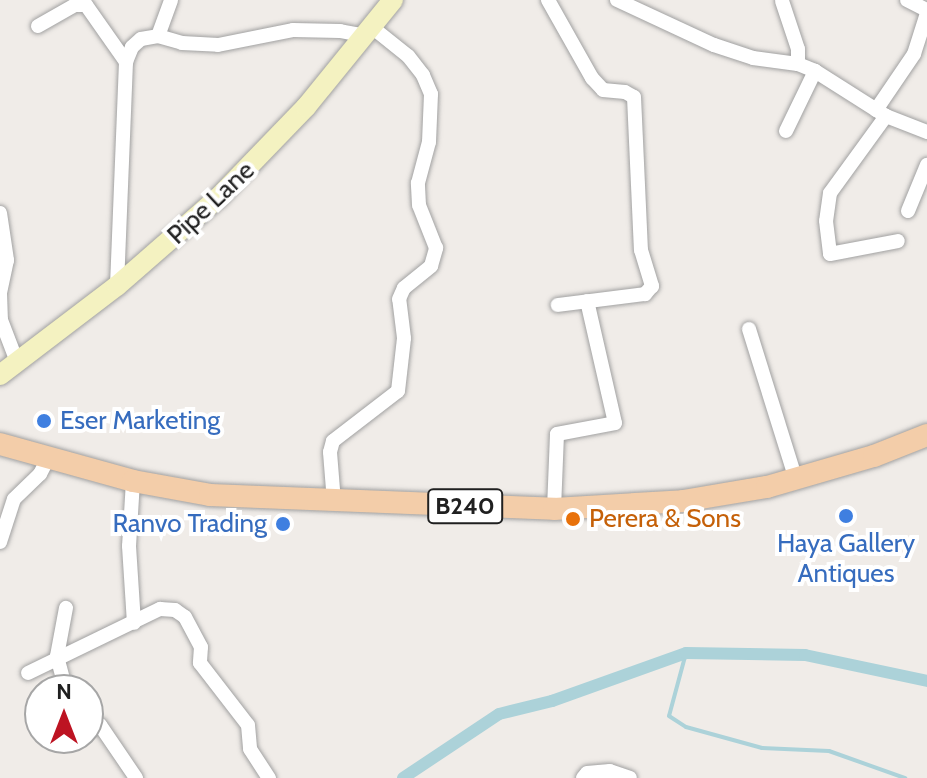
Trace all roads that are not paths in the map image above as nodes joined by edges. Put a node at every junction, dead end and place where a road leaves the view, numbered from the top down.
1 (171, 0) edge
2 (393, 0) edge
3 (548, 0) edge
4 (617, 0) edge
5 (907, 0) edge
6 (782, 1) edge
7 (927, 11) edge
8 (38, 26) dead end
9 (369, 32) junction
10 (158, 36) junction
11 (126, 62) junction
12 (798, 64) junction
13 (815, 71) junction
14 (881, 113) junction
15 (786, 131) dead end
16 (927, 132) edge
17 (927, 165) edge
18 (908, 211) dead end
19 (0, 213) edge
20 (898, 241) dead end
21 (117, 286) junction
22 (587, 301) junction
23 (558, 305) dead end
24 (749, 329) dead end
25 (17, 362) junction
26 (0, 375) edge
27 (927, 435) edge
28 (0, 444) edge
29 (48, 458) junction
30 (796, 480) junction
31 (133, 481) junction
32 (334, 502) junction
33 (554, 509) junction
34 (0, 542) edge
35 (66, 608) dead end
36 (134, 623) junction
37 (57, 656) junction
38 (28, 673) dead end
39 (62, 674) edge
40 (104, 731) edge
41 (136, 778) edge
42 (269, 778) edge
43 (583, 778) edge
44 (630, 778) edge

1 - 10 street
2 - 9 street, Pipe Lane
3 - 22 street
4 - 12 street
5 - 7 street
6 - 12 street
7 - 14 street
8 - 11 street
9 - 10 street
9 - 21 street, Pipe Lane
9 - 32 street
10 - 11 street
11 - 21 street
12 - 13 street
13 - 14 street
13 - 15 street
14 - 16 street
14 - 20 street
17 - 18 street
19 - 25 street
21 - 25 street, Pipe Lane
22 - 23 street
22 - 33 street
24 - 30 street
25 - 26 street, Pipe Lane
27 - 30 main road, B240
28 - 29 main road, B240
29 - 31 main road, B240
29 - 34 street
30 - 33 main road, B240
31 - 32 main road, B240
31 - 36 street
32 - 33 main road, B240
35 - 37 street
36 - 37 street
36 - 42 street
37 - 38 street
37 - 39 street
40 - 41 street
43 - 44 street

